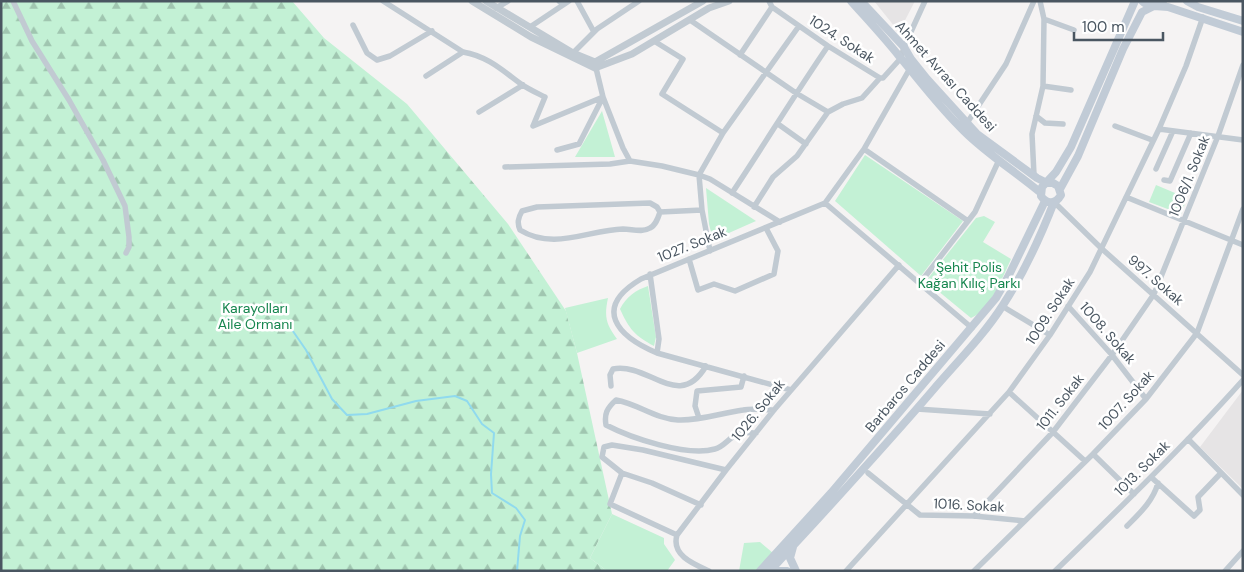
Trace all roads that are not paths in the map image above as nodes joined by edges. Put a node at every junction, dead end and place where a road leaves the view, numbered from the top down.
1 (13, 1) edge
2 (383, 1) edge
3 (472, 1) edge
4 (486, 1) edge
5 (508, 1) edge
6 (576, 1) edge
7 (639, 1) edge
8 (703, 1) edge
9 (728, 1) edge
10 (851, 1) edge
11 (861, 1) edge
12 (925, 1) edge
13 (1034, 1) edge
14 (1040, 1) edge
15 (1135, 1) edge
16 (1142, 1) edge
17 (1187, 1) edge
18 (564, 2) edge
19 (770, 4) edge
20 (1165, 4) edge
21 (1154, 6) junction
22 (496, 8) junction
23 (709, 8) junction
24 (1203, 17) junction
25 (1044, 19) junction
26 (690, 20) junction
27 (1243, 21) edge
28 (353, 25) dead end
29 (799, 26) junction
30 (530, 28) junction
31 (1074, 30) dead end
32 (432, 31) junction
33 (594, 32) junction
34 (1243, 32) edge
35 (654, 41) junction
36 (828, 46) junction
37 (904, 47) junction
38 (463, 52) junction
39 (573, 53) junction
40 (740, 55) junction
41 (901, 58) junction
42 (910, 59) junction
43 (595, 65) junction
44 (1243, 65) edge
45 (909, 70) junction
46 (766, 71) junction
47 (426, 76) dead end
48 (880, 78) junction
49 (523, 85) junction
50 (1043, 86) junction
51 (1071, 90) dead end
52 (796, 93) junction
53 (603, 97) junction
54 (478, 112) dead end
55 (828, 112) junction
56 (1036, 116) junction
57 (968, 123) junction
58 (778, 124) junction
59 (1063, 124) dead end
60 (1115, 126) dead end
61 (1159, 128) junction
62 (962, 129) junction
63 (1173, 131) junction
64 (723, 133) junction
65 (1191, 133) junction
66 (1218, 136) junction
67 (1152, 140) junction
68 (1243, 140) edge
69 (806, 144) junction
70 (864, 149) junction
71 (557, 150) dead end
72 (999, 160) junction
73 (630, 161) junction
74 (505, 167) dead end
75 (1156, 169) dead end
76 (699, 175) junction
77 (1034, 175) junction
78 (1164, 180) dead end
79 (1047, 183) junction
80 (1060, 188) junction
81 (732, 193) junction
82 (1041, 193) junction
83 (1126, 197) junction
84 (1049, 202) junction
85 (825, 203) junction
86 (754, 208) junction
87 (1243, 209) edge
88 (702, 210) junction
89 (660, 212) junction
90 (968, 221) junction
91 (1184, 221) junction
92 (780, 222) junction
93 (766, 228) junction
94 (1232, 240) junction
95 (1243, 245) edge
96 (1101, 248) junction
97 (710, 251) junction
98 (126, 253) dead end
99 (689, 259) junction
100 (899, 265) junction
101 (650, 274) junction
102 (920, 283) junction
103 (1154, 294) junction
104 (1002, 306) junction
105 (1068, 306) junction
106 (972, 328) junction
107 (1197, 333) junction
108 (1050, 336) junction
109 (657, 353) junction
110 (1112, 355) junction
111 (706, 366) junction
112 (1243, 375) edge
113 (744, 376) junction
114 (1243, 380) edge
115 (612, 386) dead end
116 (791, 390) junction
117 (1009, 392) junction
118 (1146, 399) junction
119 (917, 409) junction
120 (774, 410) junction
121 (990, 414) junction
122 (699, 418) junction
123 (1054, 432) junction
124 (756, 433) junction
125 (1188, 439) junction
126 (1093, 454) junction
127 (1085, 462) junction
128 (726, 470) junction
129 (622, 473) junction
130 (868, 473) dead end
131 (1221, 473) junction
132 (1151, 477) junction
133 (1158, 483) junction
134 (1134, 494) junction
135 (1243, 495) edge
136 (700, 505) junction
137 (906, 505) junction
138 (974, 516) junction
139 (1025, 521) junction
140 (1127, 526) dead end
141 (677, 535) junction
142 (794, 544) junction
143 (1243, 551) edge
144 (771, 570) edge
145 (709, 571) edge
146 (760, 571) edge
147 (787, 571) edge
148 (796, 571) edge
149 (846, 571) edge
150 (974, 571) edge
151 (1055, 571) edge
152 (1225, 571) edge

1 - 98 street
2 - 32 street
3 - 43 street
4 - 22 street
5 - 22 street
6 - 33 street
7 - 33 street
8 - 23 street
8 - 43 street
9 - 23 street
10 - 41 main road, Ahmet Avrası Caddesi
11 - 37 main road, Ahmet Avrası Caddesi
12 - 37 street
13 - 57 street
14 - 25 street
15 - 79 main road
16 - 21 main road
17 - 27 main road
18 - 30 street
19 - 29 street, 1024. Sokak
19 - 40 street
20 - 21 main road
20 - 24 main road
21 - 80 main road
22 - 30 street
23 - 26 street
24 - 34 main road
24 - 61 street, 1009. Sokak
25 - 31 street
25 - 50 street
26 - 35 street
26 - 40 street
28 - 32 street
29 - 36 street, 1024. Sokak
29 - 46 street
30 - 39 street
32 - 38 street
33 - 39 street
35 - 43 street
35 - 64 street
36 - 48 street, 1024. Sokak
36 - 52 street
37 - 41 street
37 - 42 main road, Ahmet Avrası Caddesi
38 - 47 street
38 - 49 street
39 - 43 street
40 - 46 street
41 - 45 main road, Ahmet Avrası Caddesi
41 - 48 street, 1024. Sokak
42 - 45 street
42 - 57 main road, Ahmet Avrası Caddesi
43 - 53 street
44 - 66 street, 1006/1. Sokak
45 - 62 main road, Ahmet Avrası Caddesi
45 - 70 street
46 - 52 street
46 - 64 street
48 - 55 street
49 - 53 street
49 - 54 street
50 - 51 street
50 - 56 street
52 - 55 street
52 - 58 street
53 - 71 street
53 - 73 street
55 - 69 street
56 - 59 street
56 - 77 street
57 - 62 street
57 - 77 main road, Ahmet Avrası Caddesi
58 - 69 street
58 - 81 street
60 - 67 street
61 - 63 street
61 - 67 street, 1009. Sokak
62 - 72 main road, Ahmet Avrası Caddesi
63 - 65 street
63 - 75 street
64 - 76 street
65 - 66 street
65 - 78 street
66 - 68 street
66 - 91 street, 1006/1. Sokak
67 - 83 street, 1009. Sokak
69 - 86 street
70 - 85 street
70 - 90 street
72 - 82 main road, Ahmet Avrası Caddesi
72 - 90 street
73 - 74 street
73 - 76 street
76 - 81 street
76 - 88 street
77 - 79 main road, Ahmet Avrası Caddesi
79 - 80 main road
79 - 82 main road
80 - 84 main road
81 - 86 street
82 - 84 main road
83 - 91 street
83 - 96 street, 1009. Sokak
84 - 96 street, 997. Sokak
84 - 104 main road, Barbaros Caddesi
84 - 106 main road, Barbaros Caddesi
85 - 92 street, 1027. Sokak
85 - 100 street
86 - 92 street
87 - 94 street, 1007. Sokak
88 - 89 street
88 - 97 street
89 - 89 street
90 - 102 street
91 - 94 street
91 - 103 street, 1006/1. Sokak
92 - 93 street, 1027. Sokak
93 - 97 street, 1027. Sokak
93 - 99 street
94 - 95 street
94 - 107 street, 1007. Sokak
96 - 103 street, 997. Sokak
96 - 105 street, 1009. Sokak
97 - 99 street, 1027. Sokak
99 - 101 street, 1027. Sokak
100 - 102 street
100 - 116 street, 1026. Sokak
101 - 109 street
101 - 109 street, 1027. Sokak
102 - 106 street
103 - 107 street, 997. Sokak
103 - 110 street, 1011. Sokak
104 - 108 street
104 - 119 main road, Barbaros Caddesi
105 - 108 street, 1009. Sokak
105 - 110 street, 1008. Sokak
106 - 146 main road, Barbaros Caddesi
107 - 112 street, 997. Sokak
107 - 118 street, 1007. Sokak
108 - 117 street, 1009. Sokak
109 - 111 street, 1027. Sokak
110 - 118 street, 1008. Sokak
110 - 123 street, 1011. Sokak
111 - 113 street, 1027. Sokak
111 - 115 street
113 - 116 street, 1027. Sokak
113 - 122 street
114 - 125 street, 1013. Sokak
116 - 120 street, 1026. Sokak
117 - 121 street, 1009. Sokak
117 - 123 street
118 - 126 street, 1007. Sokak
119 - 121 street
119 - 142 main road, Barbaros Caddesi
120 - 122 street
120 - 124 street, 1026. Sokak
121 - 137 street, 1009. Sokak
122 - 124 street
123 - 127 street
123 - 138 street, 1011. Sokak
124 - 128 street, 1026. Sokak
125 - 131 street
125 - 132 street, 1013. Sokak
126 - 127 street, 1007. Sokak
126 - 134 street
127 - 139 street, 1007. Sokak
128 - 129 street
128 - 136 street, 1026. Sokak
129 - 136 street
129 - 141 street
130 - 137 street, 1016. Sokak
131 - 133 street
131 - 135 street
132 - 133 street
132 - 134 street, 1013. Sokak
133 - 140 street
134 - 151 street, 1013. Sokak
136 - 141 street, 1026. Sokak
137 - 138 street, 1016. Sokak
137 - 149 street, 1009. Sokak
138 - 139 street, 1016. Sokak
139 - 150 street, 1007. Sokak
141 - 145 street
142 - 144 main road, Barbaros Caddesi
142 - 148 main road
143 - 152 street
144 - 146 main road
144 - 147 main road

